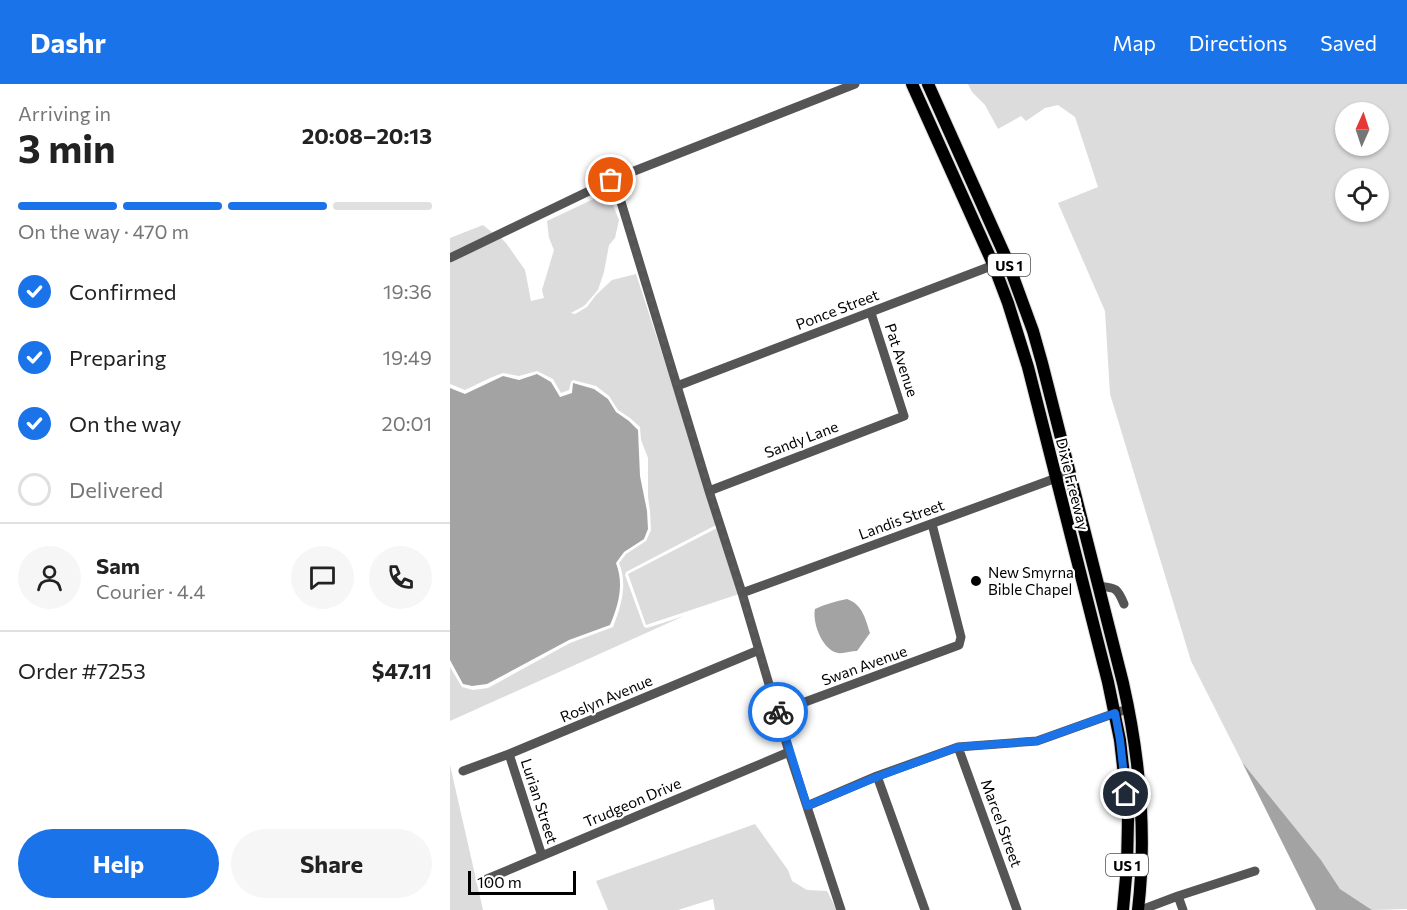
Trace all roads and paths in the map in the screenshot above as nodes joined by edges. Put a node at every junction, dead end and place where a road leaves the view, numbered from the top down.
1 (855, 84) edge
2 (912, 84) edge
3 (928, 84) edge
4 (614, 179) junction
5 (450, 258) edge
6 (1007, 260) junction
7 (994, 266) junction
8 (871, 313) junction
9 (677, 386) junction
10 (904, 416) joint
11 (1070, 473) junction
12 (1056, 478) junction
13 (709, 491) junction
14 (933, 524) junction
15 (1098, 586) junction
16 (742, 592) junction
17 (1124, 604) dead end
18 (759, 650) junction
19 (1128, 708) junction
20 (778, 712) junction
21 (1115, 713) junction
22 (958, 747) junction
23 (789, 752) junction
24 (509, 754) junction
25 (464, 771) dead end
26 (877, 777) junction
27 (807, 806) junction
28 (542, 856) junction
29 (1255, 871) dead end
30 (487, 879) dead end
31 (1178, 896) junction
32 (841, 910) edge
33 (925, 910) edge
34 (1017, 910) edge
35 (1123, 910) edge
36 (1139, 910) edge
37 (1183, 910) edge

1 - 4 street
2 - 7 main road, Dixie Freeway / US 1
3 - 6 main road, Dixie Freeway / US 1
4 - 5 street
4 - 9 street
6 - 7 street, Ponce Street
6 - 11 main road, Dixie Freeway / US 1
7 - 8 street, Ponce Street
7 - 12 main road, Dixie Freeway / US 1
8 - 9 street, Ponce Street
8 - 10 street, Pat Avenue
9 - 13 street
10 - 13 street, Sandy Lane
11 - 12 street, Landis Street
11 - 15 main road, Dixie Freeway / US 1
12 - 14 street, Landis Street
12 - 21 main road, Dixie Freeway / US 1
13 - 16 street
14 - 16 street, Landis Street
14 - 20 street, Swan Avenue
15 - 17 street
15 - 19 main road, Dixie Freeway / US 1
16 - 18 street
18 - 20 street
18 - 24 street, Roslyn Avenue
19 - 21 street
19 - 36 main road, Dixie Freeway / US 1
20 - 23 street
21 - 22 street
21 - 35 main road, Dixie Freeway / US 1
22 - 26 street
22 - 34 street, Marcel Street
23 - 27 street
23 - 28 street, Trudgeon Drive
24 - 25 street, Roslyn Avenue
24 - 28 street, Lurian Street
26 - 27 street
26 - 33 street
27 - 32 street
28 - 30 street, Trudgeon Drive
29 - 31 street
31 - 36 street
31 - 37 street

